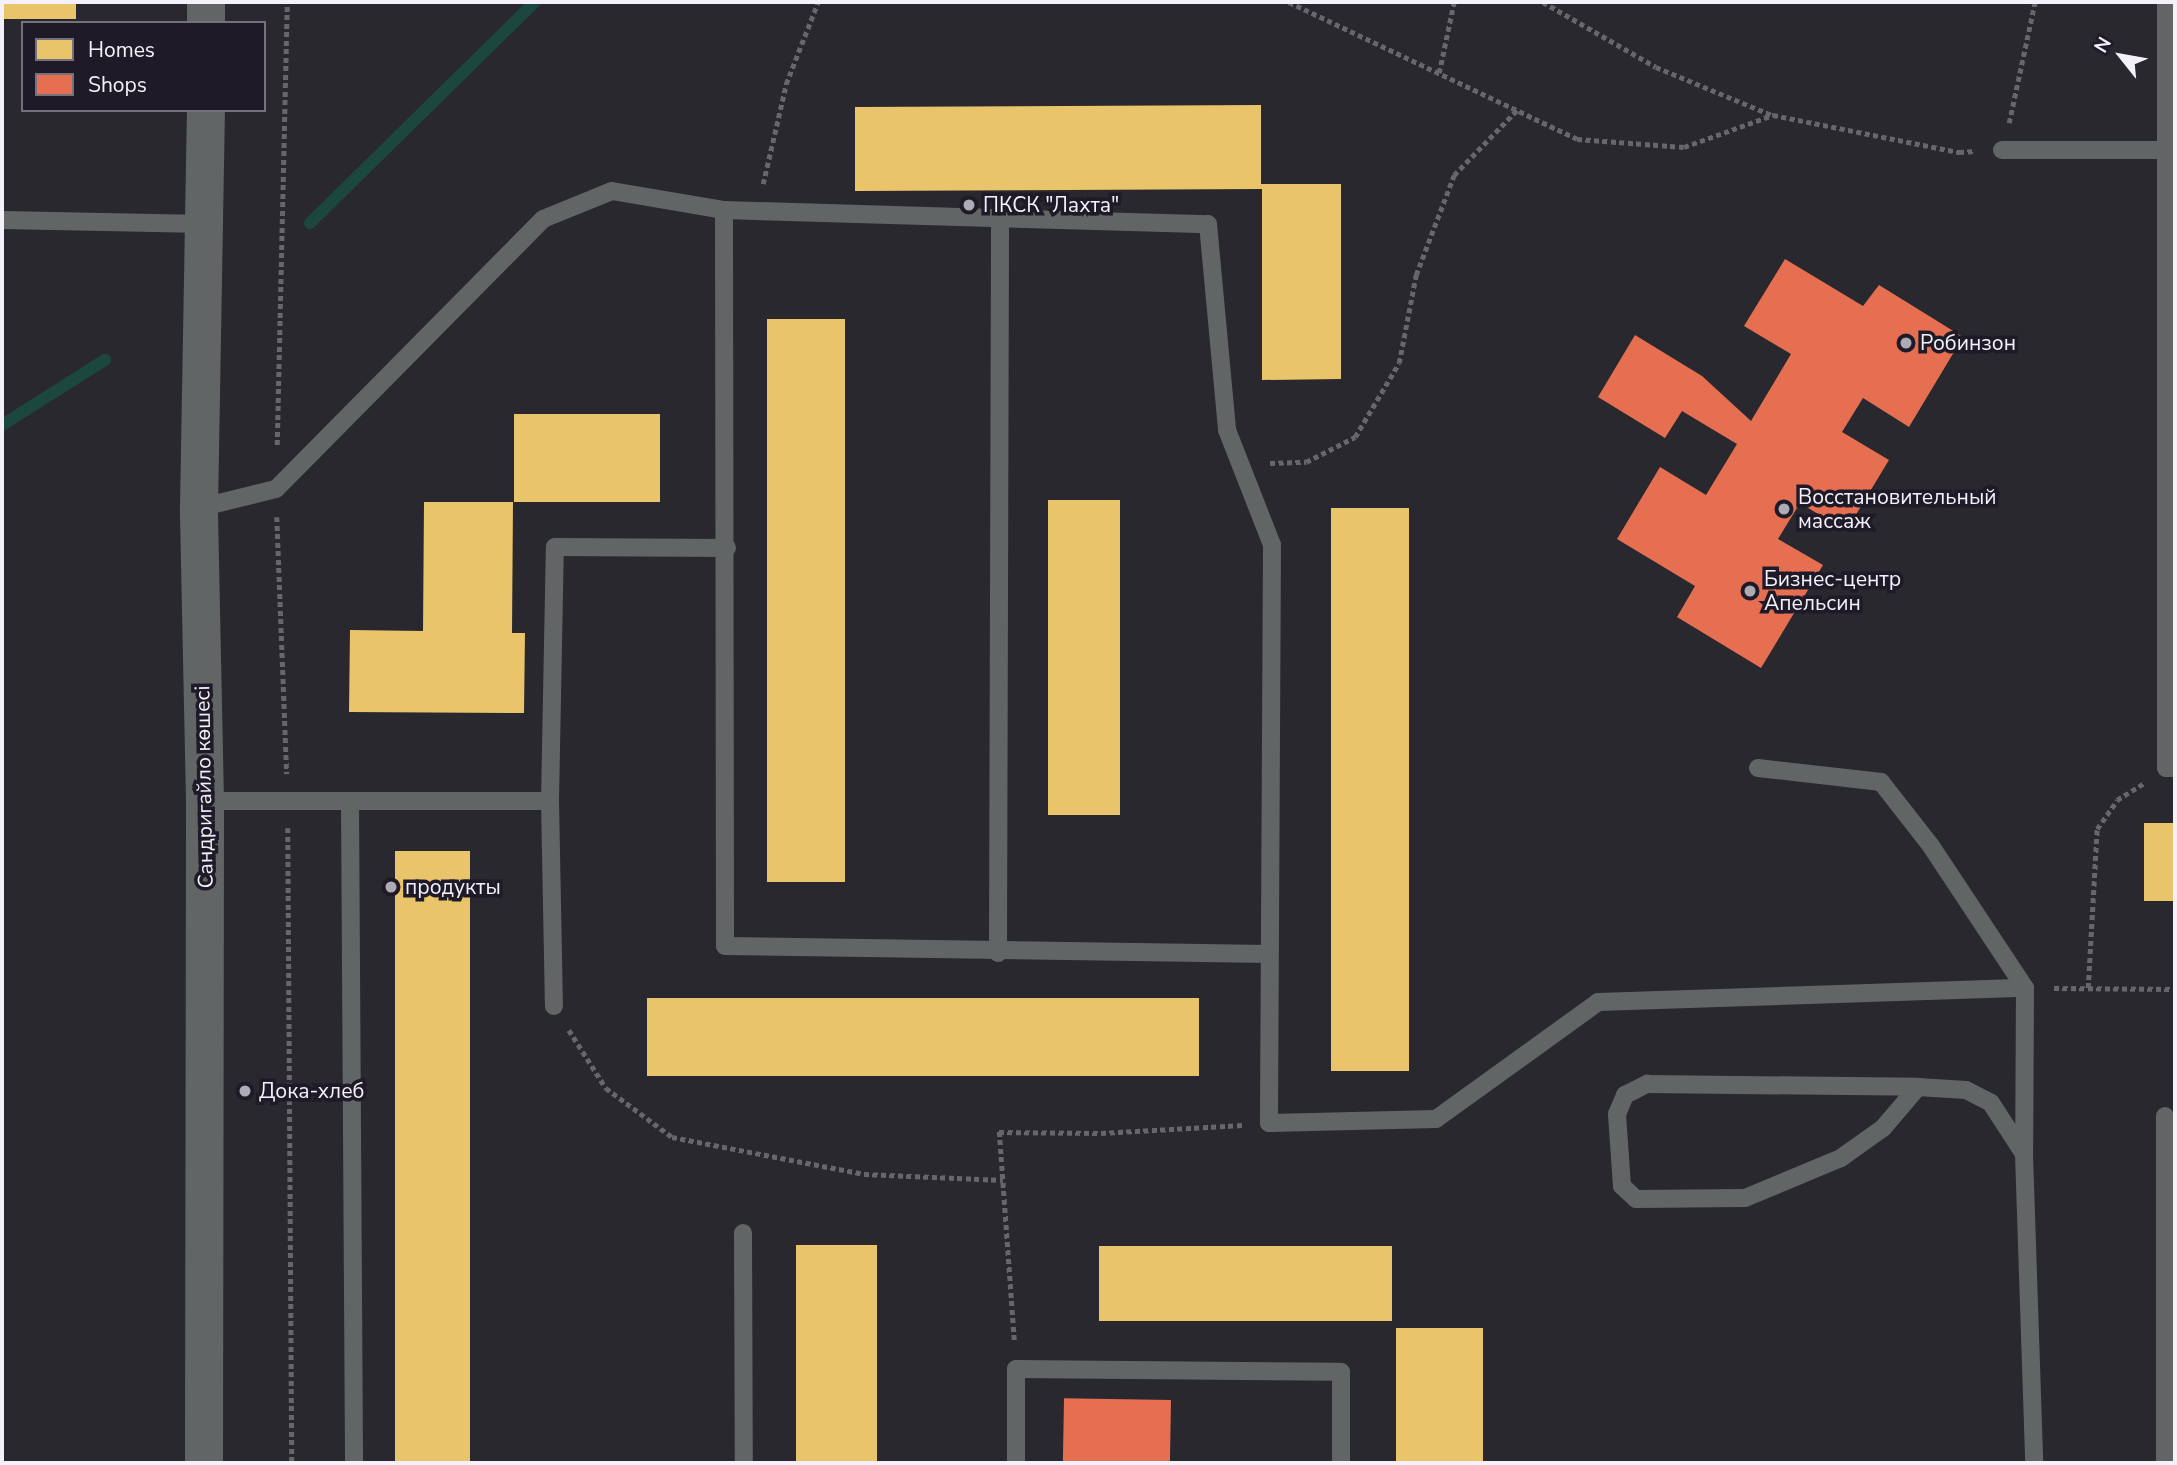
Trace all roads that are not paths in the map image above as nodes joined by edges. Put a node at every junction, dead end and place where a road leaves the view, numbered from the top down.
1 (206, 2) edge
2 (2166, 2) edge
3 (206, 21) edge
4 (206, 112) edge
5 (2170, 117) edge
6 (2002, 150) road end
7 (2165, 150) junction
8 (724, 210) junction
9 (1000, 218) junction
10 (2, 220) edge
11 (205, 224) junction
12 (199, 508) junction
13 (727, 548) junction
14 (1758, 768) dead end
15 (2171, 768) edge
16 (205, 801) junction
17 (550, 801) junction
18 (350, 802) junction
19 (998, 953) junction
20 (1269, 954) junction
21 (2025, 988) junction
22 (554, 1006) road end
23 (1918, 1087) junction
24 (2165, 1116) dead end
25 (2024, 1154) junction
26 (743, 1233) dead end
27 (204, 1463) edge
28 (354, 1463) edge
29 (744, 1463) edge
30 (1016, 1463) edge
31 (1342, 1463) edge
32 (2034, 1463) edge
33 (2165, 1463) edge

1 - 3 street
2 - 5 lane
4 - 11 street, Сандригайло көшесі
5 - 7 lane
6 - 7 lane
7 - 15 lane
8 - 9 lane
8 - 12 lane
8 - 13 lane
9 - 19 lane
9 - 20 lane
10 - 11 lane
11 - 12 street, Сандригайло көшесі
12 - 16 street, Сандригайло көшесі
13 - 17 lane
13 - 19 lane
14 - 21 lane
16 - 18 lane
16 - 27 street, Сандригайло көшесі
17 - 18 lane
17 - 22 lane
18 - 28 lane
19 - 20 lane
20 - 21 lane
21 - 25 lane
23 - 23 lane
23 - 25 lane
24 - 33 lane
25 - 32 lane
26 - 29 lane
30 - 31 lane

